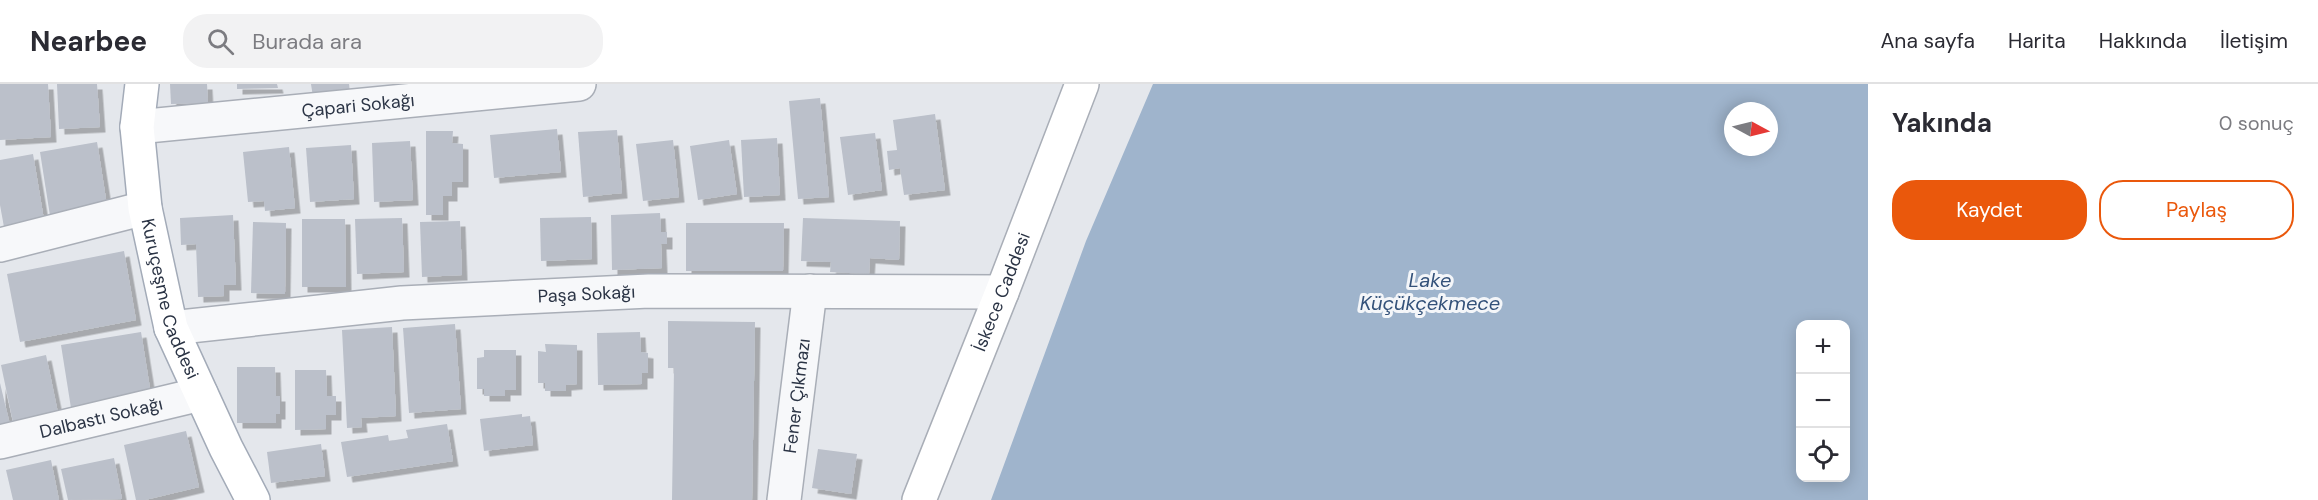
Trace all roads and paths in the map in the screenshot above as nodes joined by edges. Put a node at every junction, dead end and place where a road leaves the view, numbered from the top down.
1 (142, 84) edge
2 (579, 84) edge
3 (1082, 84) edge
4 (137, 127) junction
5 (145, 208) junction
6 (0, 245) edge
7 (810, 291) junction
8 (1002, 292) junction
9 (171, 328) junction
10 (201, 394) junction
11 (0, 442) edge
12 (253, 500) edge
13 (784, 500) edge
14 (919, 500) edge

1 - 4 main road, Kuruçeşme Caddesi
2 - 4 street, Çapari Sokağı
3 - 8 main road, İskece Caddesi
4 - 5 main road, Kuruçeşme Caddesi
5 - 6 street
5 - 9 main road, Kuruçeşme Caddesi
7 - 8 street, Paşa Sokağı
7 - 9 street, Paşa Sokağı
7 - 13 street, Fener Çıkmazı
8 - 14 main road, İskece Caddesi
9 - 10 main road, Kuruçeşme Caddesi
10 - 11 street, Dalbastı Sokağı
10 - 12 main road, Kuruçeşme Caddesi

